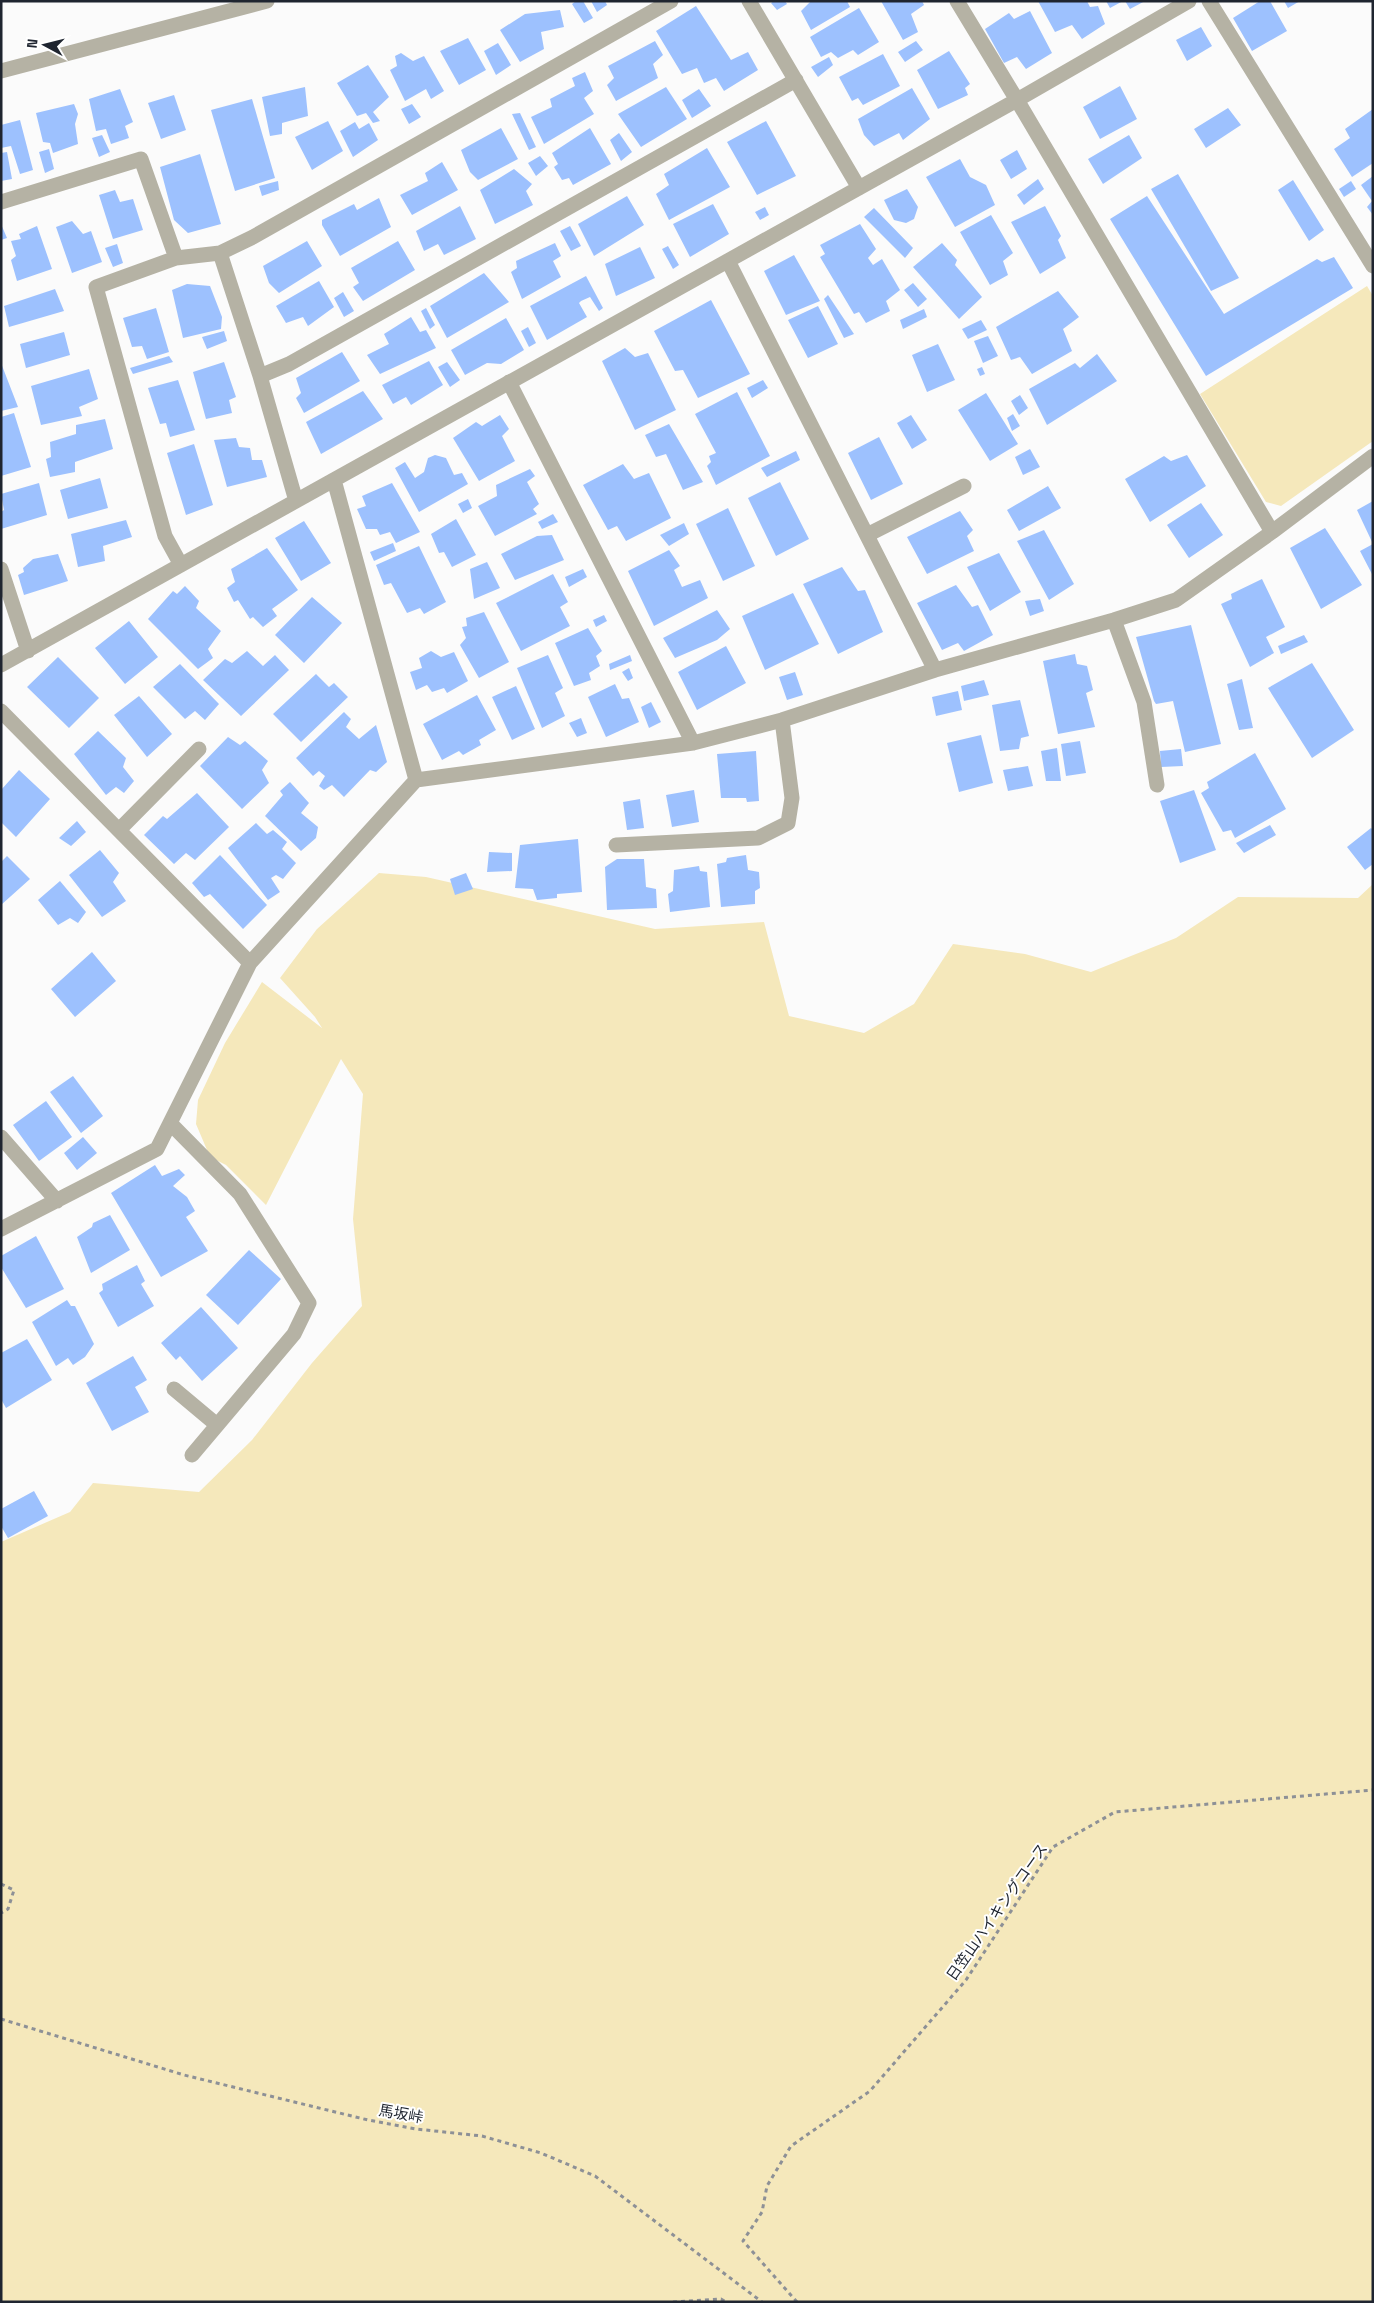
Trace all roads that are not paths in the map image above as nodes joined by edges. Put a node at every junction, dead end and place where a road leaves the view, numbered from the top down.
1 (267, 1) edge
2 (671, 1) edge
3 (749, 1) edge
4 (957, 1) edge
5 (1189, 1) edge
6 (1209, 1) edge
7 (1, 70) edge
8 (796, 80) junction
9 (1018, 100) junction
10 (859, 188) junction
11 (1, 202) edge
12 (220, 253) junction
13 (176, 258) junction
14 (728, 261) junction
15 (1373, 266) edge
16 (260, 376) junction
17 (509, 382) junction
18 (1373, 456) edge
19 (334, 480) junction
20 (964, 486) dead end
21 (296, 501) junction
22 (1272, 532) junction
23 (867, 535) junction
24 (181, 565) junction
25 (1, 568) edge
26 (1114, 620) junction
27 (28, 651) junction
28 (1, 665) edge
29 (934, 670) junction
30 (1, 710) edge
31 (782, 720) junction
32 (693, 743) junction
33 (199, 749) dead end
34 (416, 780) junction
35 (1157, 785) dead end
36 (119, 830) junction
37 (616, 845) dead end
38 (250, 963) junction
39 (170, 1124) junction
40 (1, 1137) edge
41 (56, 1201) junction
42 (1, 1229) edge
43 (174, 1389) dead end
44 (217, 1424) junction
45 (192, 1455) dead end

1 - 7 street
2 - 12 street
3 - 8 street
4 - 9 street
5 - 9 street
6 - 15 street
8 - 10 street
8 - 16 street
9 - 10 street
9 - 22 street
10 - 14 street
11 - 13 street
12 - 13 street
12 - 16 street
13 - 24 street
14 - 17 street
14 - 23 street
16 - 21 street
17 - 19 street
17 - 32 street
18 - 22 street
19 - 21 street
19 - 34 street
20 - 23 street
21 - 24 street
22 - 26 street
23 - 29 street
24 - 27 street
25 - 27 street
26 - 29 street
26 - 35 street
27 - 28 street
29 - 31 street
30 - 36 street
31 - 32 street
31 - 37 street
32 - 34 street
33 - 36 street
34 - 38 street
36 - 38 street
38 - 39 street
39 - 41 street
39 - 44 street
40 - 41 street
41 - 42 street
43 - 44 street
44 - 45 street

